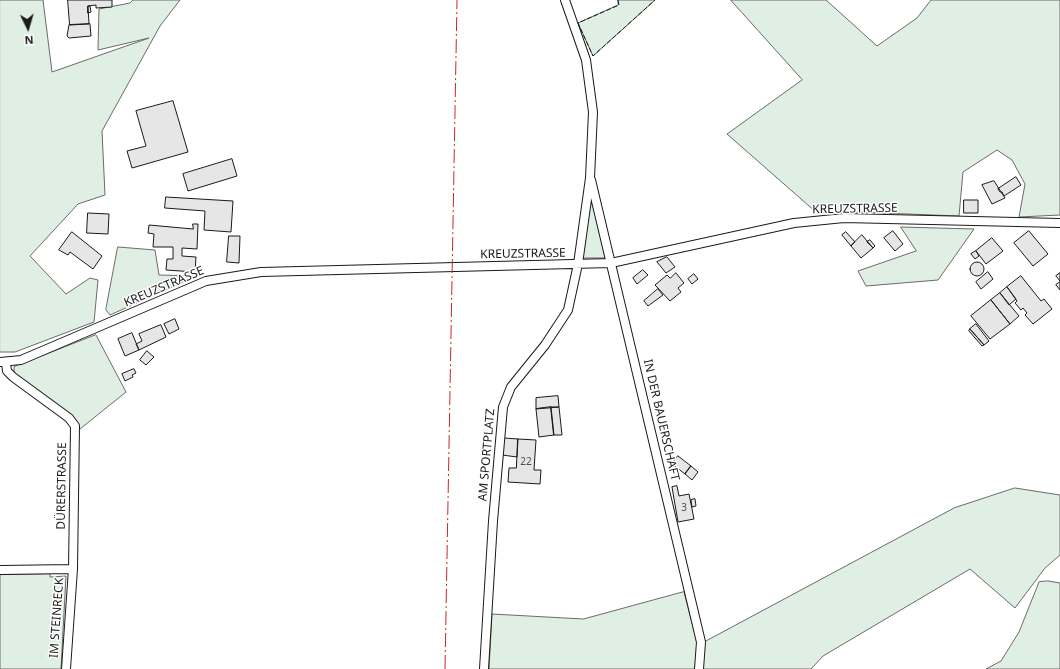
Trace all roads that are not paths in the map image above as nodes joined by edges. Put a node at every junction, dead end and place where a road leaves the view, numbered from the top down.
1 (565, 0) edge
2 (590, 178) junction
3 (1060, 223) edge
4 (611, 263) junction
5 (578, 264) junction
6 (3, 362) edge
7 (0, 570) edge
8 (72, 570) junction
9 (66, 669) edge
10 (484, 669) edge
11 (699, 669) edge

1 - 2 street, IN DER BAUERSCHAFT
2 - 4 street, IN DER BAUERSCHAFT
2 - 5 street, IN DER BAUERSCHAFT
3 - 4 street, KREUZSTRASSE
4 - 5 street, KREUZSTRASSE
4 - 11 street, IN DER BAUERSCHAFT
5 - 6 street, KREUZSTRASSE
5 - 10 street, AM SPORTPLATZ
6 - 8 street, DÜRERSTRASSE
7 - 8 street
8 - 9 street, IM STEINRECK

